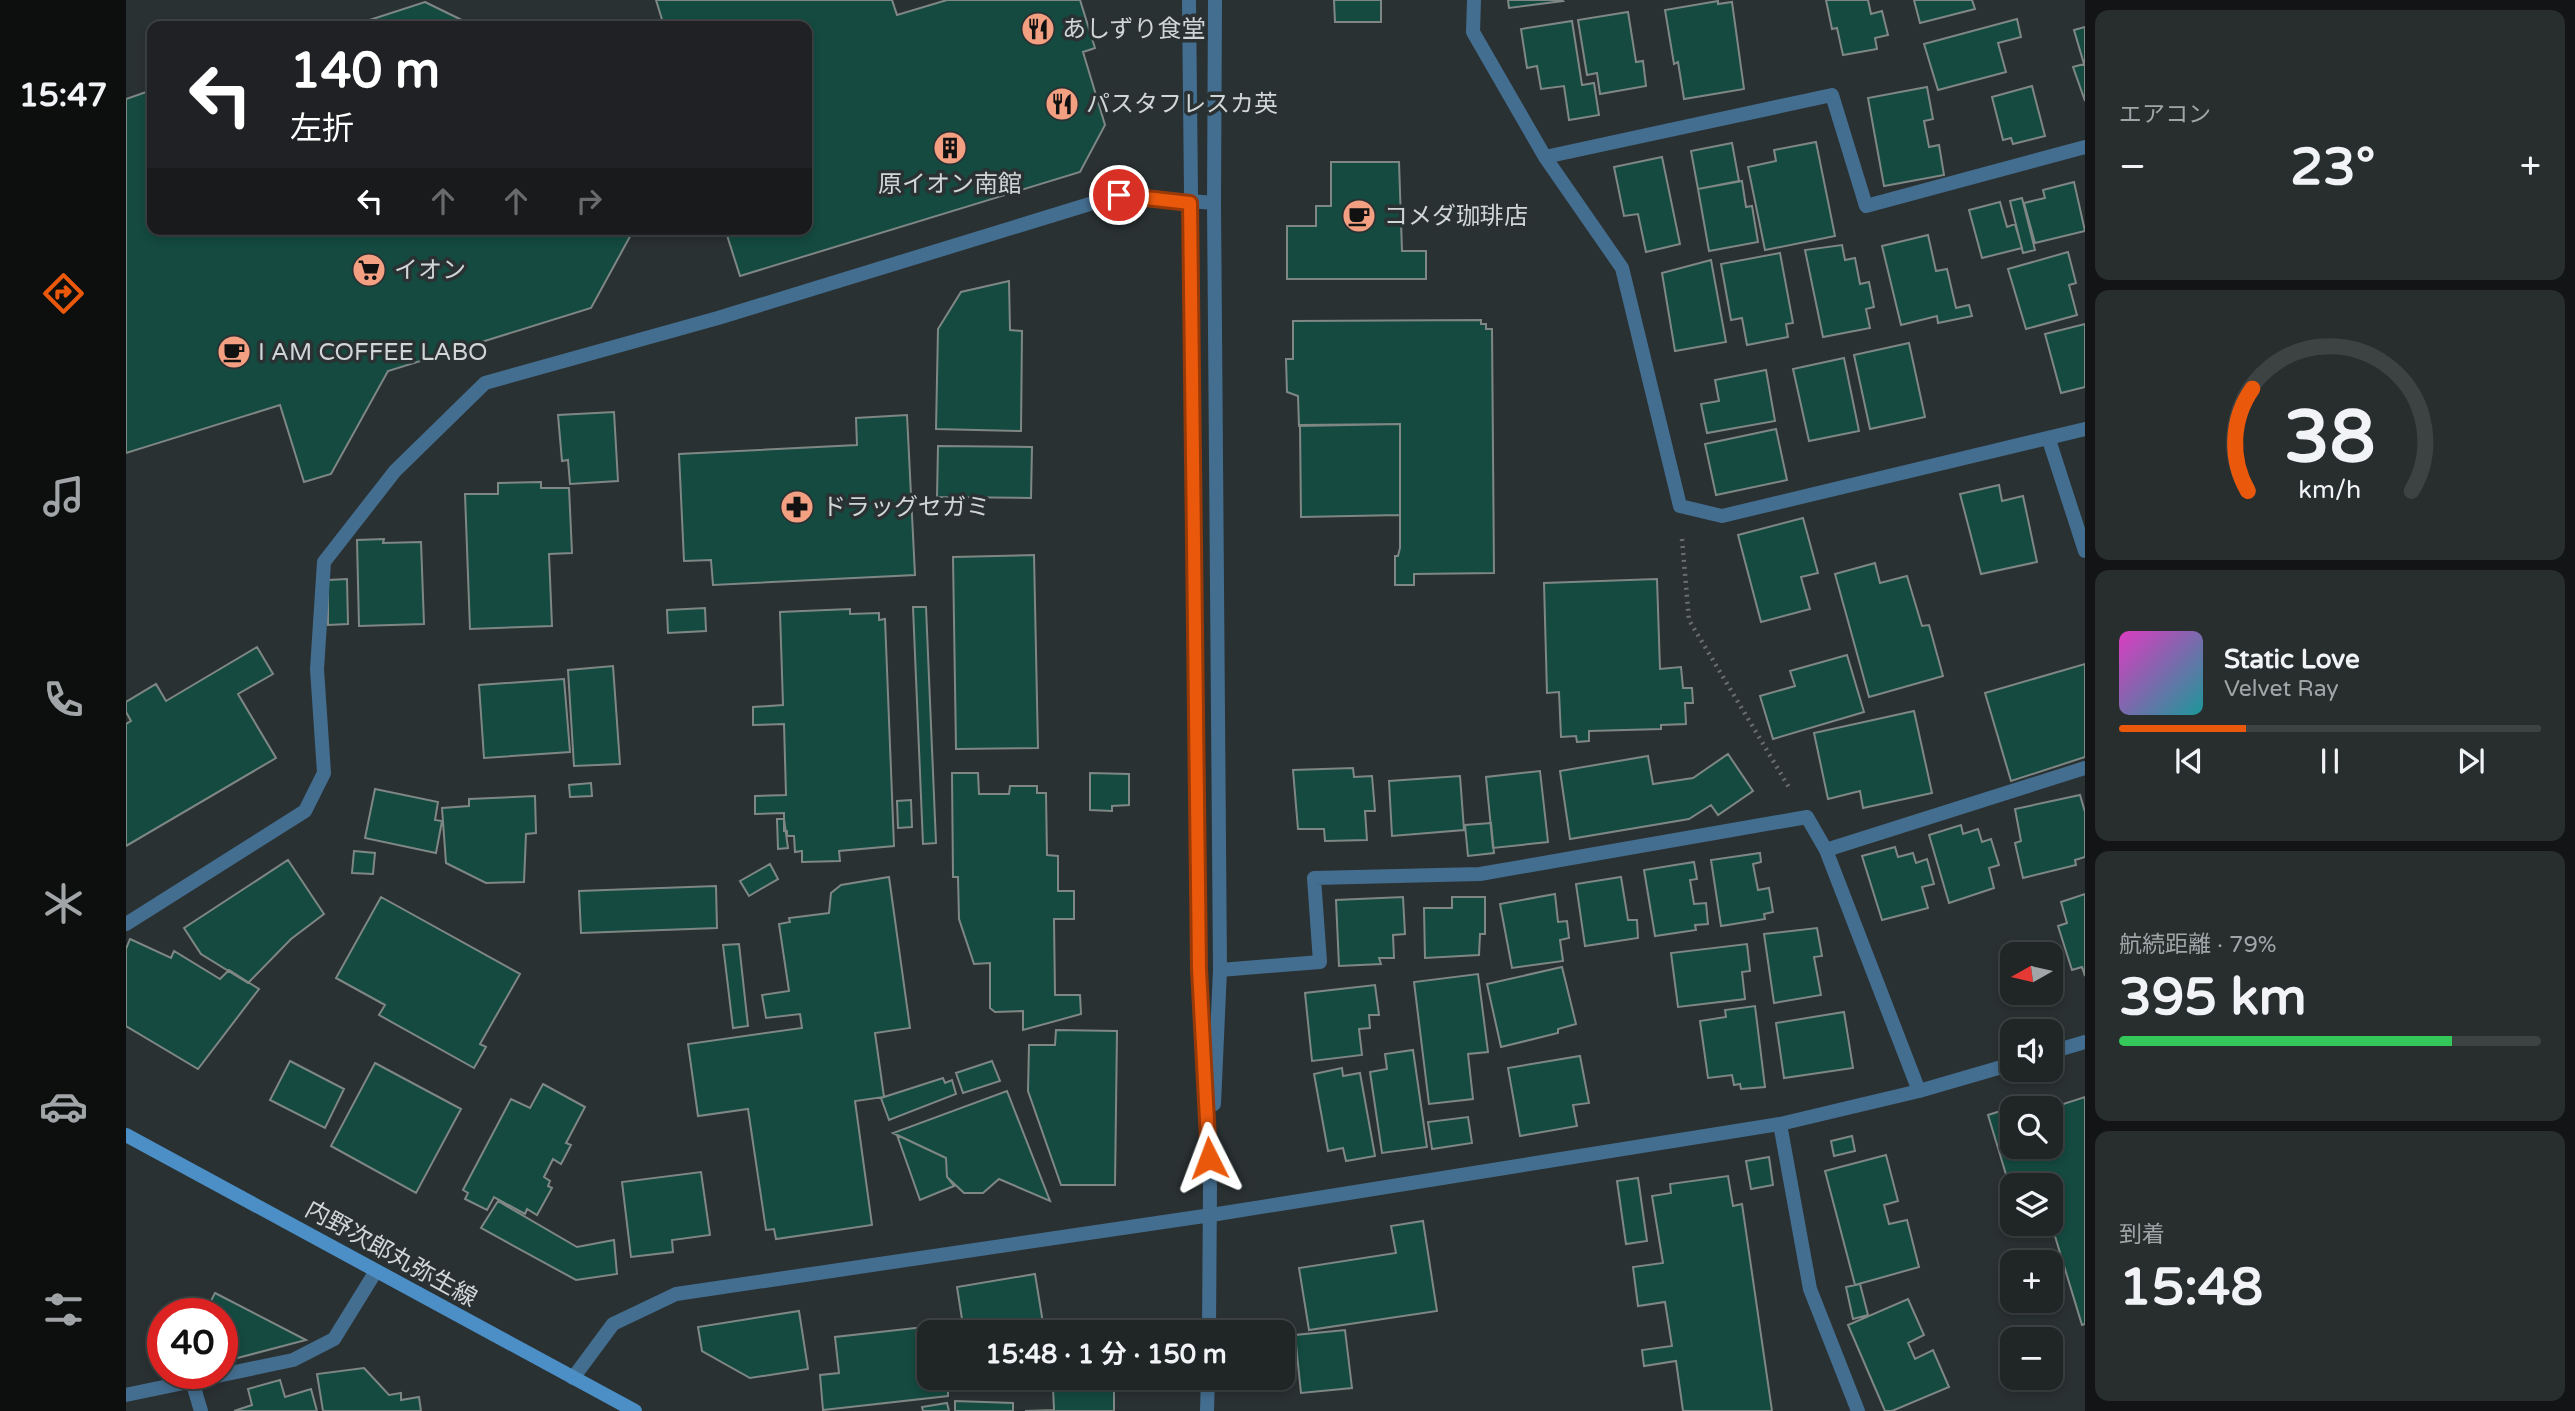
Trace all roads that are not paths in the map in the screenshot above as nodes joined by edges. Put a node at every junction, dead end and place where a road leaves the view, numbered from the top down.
1 (1189, 0) edge
2 (1215, 0) edge
3 (1474, 0) edge
4 (2085, 147) edge
5 (1545, 157) junction
6 (1190, 203) junction
7 (1214, 203) junction
8 (2085, 429) edge
9 (2049, 440) junction
10 (2085, 551) edge
11 (2085, 768) edge
12 (1826, 850) junction
13 (126, 924) edge
14 (1220, 970) junction
15 (2085, 1042) edge
16 (2063, 1048) edge
17 (2000, 1067) edge
18 (1919, 1091) junction
19 (1780, 1124) junction
20 (126, 1135) edge
21 (1210, 1185) junction
22 (1211, 1215) junction
23 (376, 1271) junction
24 (1209, 1320) edge
25 (238, 1371) edge
26 (573, 1378) junction
27 (154, 1389) edge
28 (194, 1389) edge
29 (1208, 1390) edge
30 (126, 1395) edge
31 (201, 1411) edge
32 (635, 1411) edge
33 (1207, 1411) edge
34 (1857, 1411) edge

1 - 6 street
2 - 7 street
3 - 5 street
4 - 5 street
5 - 9 street
6 - 7 street
6 - 13 street
6 - 21 street
7 - 14 street
8 - 9 street
9 - 10 street
11 - 12 street
12 - 14 street
12 - 18 street
14 - 21 street
15 - 16 street
17 - 18 street
18 - 19 street
19 - 22 street
19 - 34 street
20 - 23 main road, 内野次郎丸弥生線
21 - 22 street
22 - 24 street
22 - 26 street
23 - 25 street
23 - 26 main road, 内野次郎丸弥生線
26 - 32 main road, 内野次郎丸弥生線
27 - 30 street
28 - 31 street
29 - 33 street

